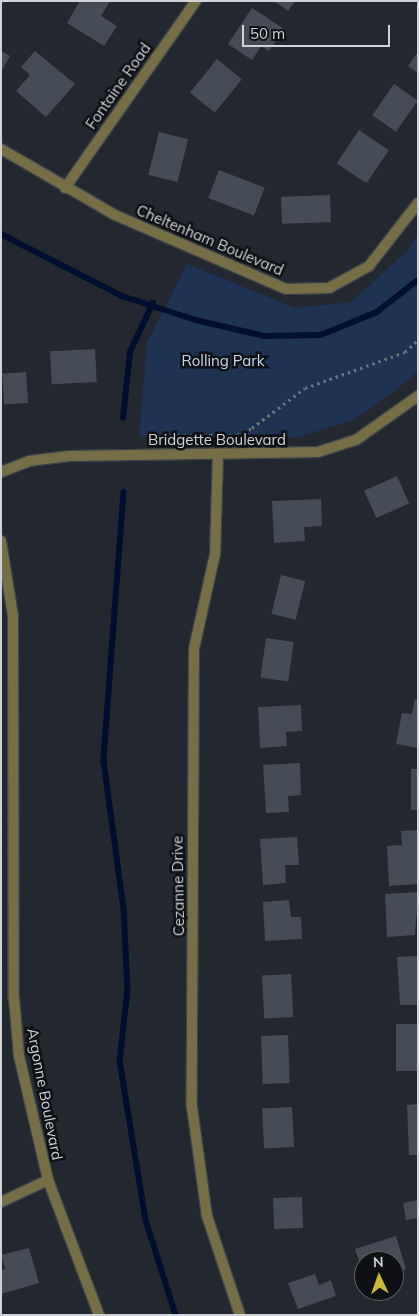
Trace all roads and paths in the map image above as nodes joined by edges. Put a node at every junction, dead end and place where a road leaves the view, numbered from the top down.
1 (196, 1) edge
2 (1, 149) edge
3 (65, 188) junction
4 (418, 202) edge
5 (418, 340) edge
6 (418, 396) edge
7 (152, 454) junction
8 (218, 454) junction
9 (1, 472) edge
10 (1, 541) edge
11 (48, 1180) junction
12 (1, 1202) edge
13 (99, 1315) edge
14 (240, 1315) edge

1 - 3 street, Fontaine Road
2 - 3 street, Cheltenham Boulevard
3 - 4 street, Cheltenham Boulevard
5 - 7 path
6 - 8 street, Bridgette Boulevard
7 - 8 street, Bridgette Boulevard
7 - 9 street, Bridgette Boulevard
8 - 14 street, Cezanne Drive
10 - 11 street, Argonne Boulevard
11 - 12 street
11 - 13 street, Argonne Boulevard

